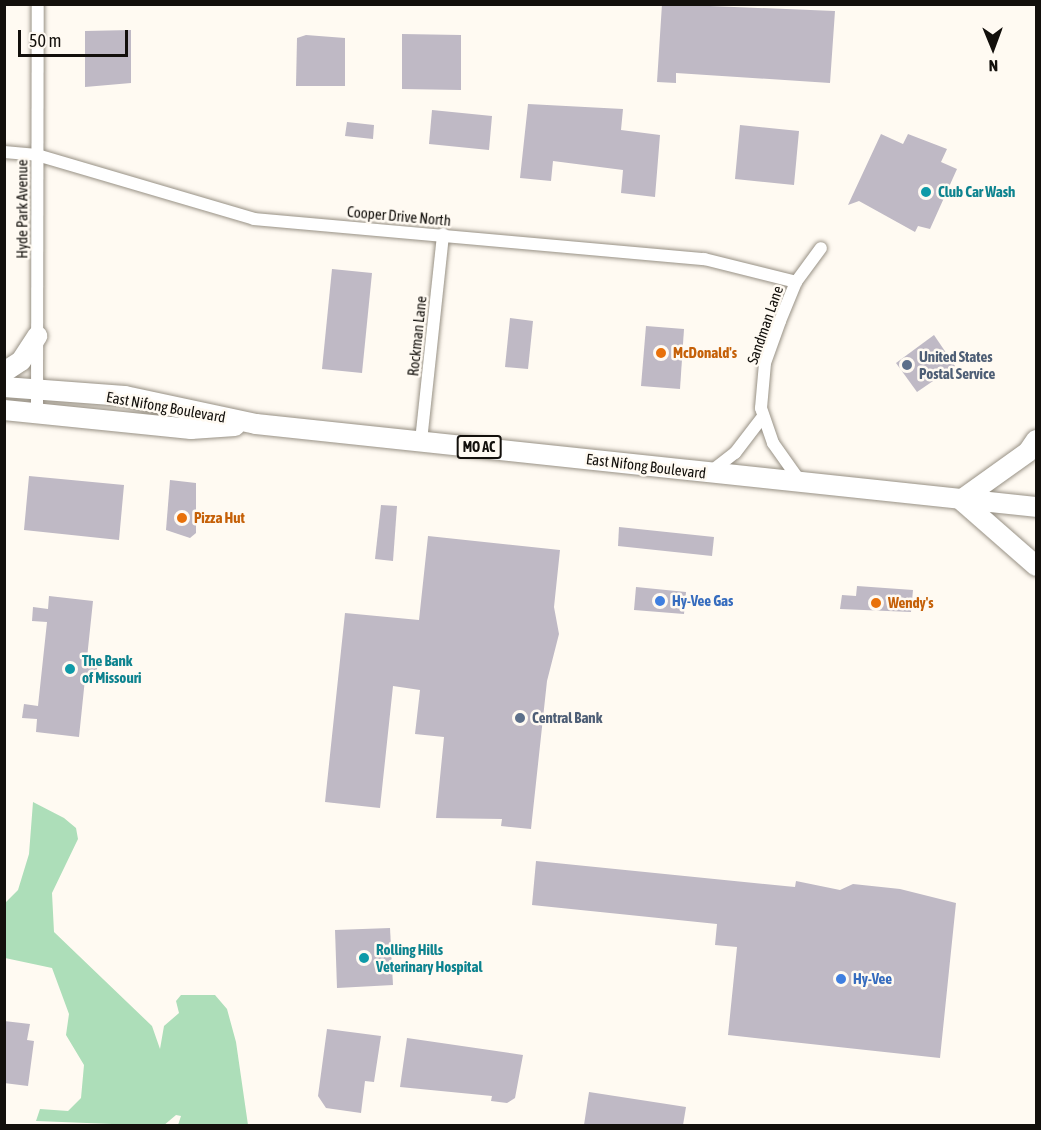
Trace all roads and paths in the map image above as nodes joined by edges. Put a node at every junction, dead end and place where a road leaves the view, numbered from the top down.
1 (38, 4) edge
2 (4, 152) edge
3 (37, 154) junction
4 (443, 234) junction
5 (821, 248) dead end
6 (796, 282) junction
7 (37, 336) junction
8 (4, 372) edge
9 (4, 387) edge
10 (36, 390) junction
11 (4, 410) edge
12 (37, 414) junction
13 (761, 419) junction
14 (256, 424) junction
15 (1036, 440) edge
16 (421, 441) junction
17 (709, 473) junction
18 (803, 484) junction
19 (961, 500) junction
20 (1036, 507) edge
21 (1036, 566) edge

1 - 3 street, Hyde Park Avenue
2 - 3 street, Cooper Drive North
3 - 4 street, Cooper Drive North
3 - 7 street, Hyde Park Avenue
4 - 6 street, Cooper Drive North
4 - 16 street, Rockman Lane
5 - 6 street, Sandman Lane
6 - 13 street, Sandman Lane
7 - 8 main road
7 - 10 street, Hyde Park Avenue
9 - 10 main road, East Nifong Boulevard / MO AC
10 - 12 street, Hyde Park Avenue
10 - 14 main road, East Nifong Boulevard / MO AC
11 - 12 main road, East Nifong Boulevard / MO AC
12 - 14 main road, East Nifong Boulevard / MO AC
13 - 17 street
13 - 18 street
14 - 16 main road, East Nifong Boulevard / MO AC
15 - 19 main road
16 - 17 main road, East Nifong Boulevard / MO AC
17 - 18 main road, East Nifong Boulevard / MO AC
18 - 19 main road, East Nifong Boulevard / MO AC
19 - 20 main road, East Nifong Boulevard / MO AC
19 - 21 main road

